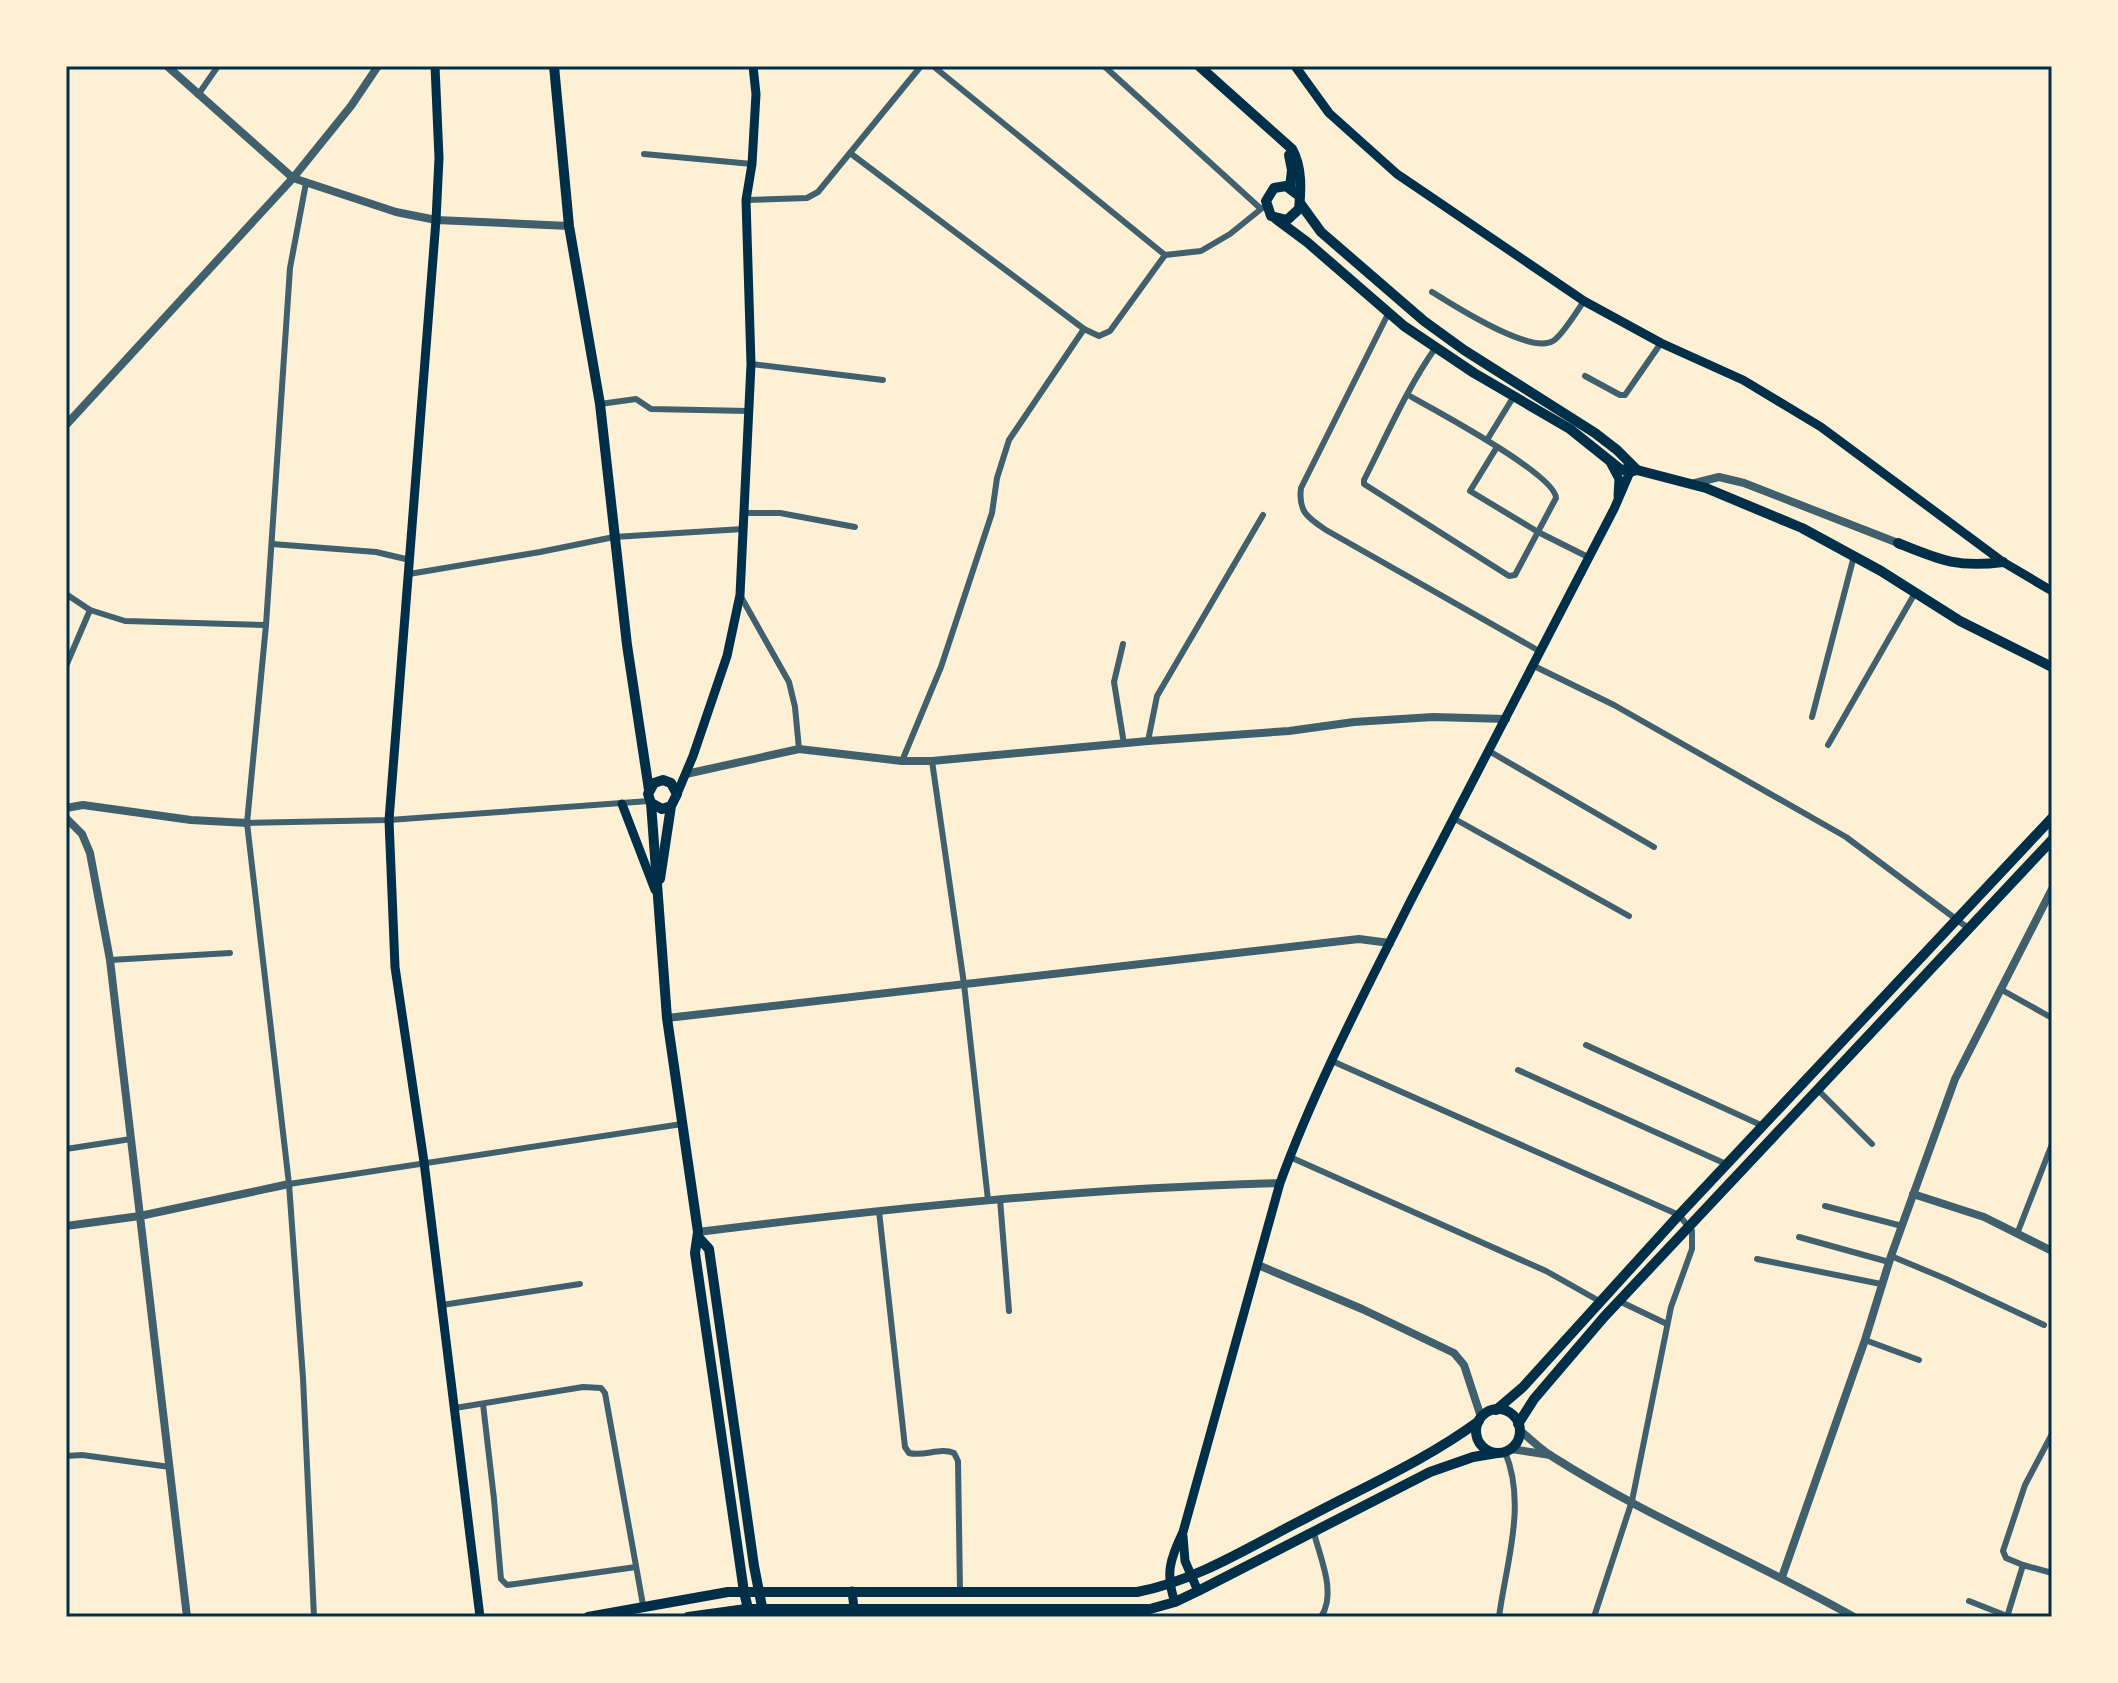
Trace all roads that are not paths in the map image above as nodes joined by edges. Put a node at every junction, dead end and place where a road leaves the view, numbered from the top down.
1 (167, 66) edge
2 (218, 66) edge
3 (378, 66) edge
4 (435, 66) edge
5 (554, 66) edge
6 (753, 66) edge
7 (921, 66) edge
8 (933, 66) edge
9 (1104, 66) edge
10 (1199, 66) edge
11 (1295, 66) edge
12 (198, 95) junction
13 (850, 153) junction
14 (644, 154) dead end
15 (752, 164) junction
16 (293, 178) junction
17 (306, 183) junction
18 (1296, 195) junction
19 (746, 200) junction
20 (1263, 207) junction
21 (1276, 219) junction
22 (436, 220) junction
23 (569, 226) junction
24 (1165, 255) junction
25 (1432, 292) dead end
26 (1584, 301) junction
27 (1388, 314) junction
28 (1084, 329) junction
29 (1661, 343) junction
30 (1436, 347) junction
31 (751, 364) junction
32 (1585, 376) dead end
33 (883, 380) dead end
34 (1408, 395) junction
35 (1514, 396) junction
36 (600, 404) junction
37 (749, 411) junction
38 (66, 425) edge
39 (1487, 440) junction
40 (1497, 447) junction
41 (1609, 461) junction
42 (1633, 471) junction
43 (1690, 484) junction
44 (1617, 503) junction
45 (744, 513) junction
46 (1263, 515) dead end
47 (855, 527) dead end
48 (743, 529) junction
49 (1538, 532) junction
50 (614, 537) junction
51 (1898, 543) joint
52 (272, 544) junction
53 (1854, 556) junction
54 (1588, 557) junction
55 (410, 560) junction
56 (2003, 562) junction
57 (409, 574) junction
58 (2052, 591) edge
59 (1915, 593) junction
60 (66, 594) edge
61 (740, 595) junction
62 (90, 610) junction
63 (266, 625) junction
64 (1123, 644) dead end
65 (1541, 652) junction
66 (66, 666) edge
67 (1534, 666) junction
68 (2052, 667) edge
69 (1812, 717) dead end
70 (1506, 719) junction
71 (1148, 741) junction
72 (1124, 744) junction
73 (1828, 745) dead end
74 (799, 749) junction
75 (1489, 751) junction
76 (902, 761) junction
77 (932, 761) junction
78 (686, 774) junction
79 (667, 780) junction
80 (677, 794) junction
81 (650, 798) junction
82 (622, 804) junction
83 (671, 806) junction
84 (66, 808) edge
85 (66, 818) edge
86 (1453, 818) junction
87 (2052, 818) edge
88 (389, 820) junction
89 (247, 823) junction
90 (2052, 840) edge
91 (1654, 847) dead end
92 (2052, 889) edge
93 (658, 897) junction
94 (1629, 916) dead end
95 (1957, 919) junction
96 (1968, 928) junction
97 (1390, 943) junction
98 (230, 953) dead end
99 (110, 960) junction
100 (964, 984) junction
101 (2002, 990) junction
102 (667, 1018) junction
103 (2052, 1018) edge
104 (1586, 1045) dead end
105 (1332, 1061) junction
106 (1518, 1070) dead end
107 (1817, 1089) junction
108 (682, 1124) junction
109 (1763, 1126) junction
110 (131, 1139) junction
111 (1872, 1144) dead end
112 (2052, 1144) edge
113 (66, 1149) edge
114 (1290, 1157) junction
115 (424, 1162) junction
116 (1728, 1164) junction
117 (1280, 1183) junction
118 (289, 1184) junction
119 (1913, 1194) junction
120 (1000, 1199) junction
121 (988, 1200) junction
122 (1825, 1206) dead end
123 (879, 1211) junction
124 (1679, 1215) junction
125 (140, 1216) junction
126 (1690, 1225) junction
127 (66, 1226) edge
128 (1902, 1226) junction
129 (698, 1234) junction
130 (2017, 1234) junction
131 (1799, 1237) dead end
132 (2052, 1251) edge
133 (1757, 1259) dead end
134 (1890, 1259) junction
135 (1258, 1265) junction
136 (580, 1284) dead end
137 (1881, 1284) junction
138 (1619, 1301) junction
139 (1601, 1302) junction
140 (442, 1305) junction
141 (1009, 1311) dead end
142 (1667, 1324) junction
143 (2044, 1325) dead end
144 (1865, 1340) junction
145 (1919, 1360) dead end
146 (483, 1404) junction
147 (455, 1408) junction
148 (1496, 1410) junction
149 (1480, 1419) junction
150 (1519, 1427) junction
151 (2052, 1434) edge
152 (1504, 1451) junction
153 (66, 1456) edge
154 (1550, 1456) junction
155 (170, 1467) junction
156 (1632, 1501) junction
157 (1183, 1532) junction
158 (1314, 1533) junction
159 (2023, 1565) junction
160 (636, 1567) junction
161 (2052, 1573) edge
162 (1191, 1576) junction
163 (1782, 1577) junction
164 (1169, 1584) junction
165 (852, 1591) junction
166 (960, 1591) junction
167 (1198, 1591) junction
168 (744, 1592) junction
169 (759, 1592) junction
170 (1969, 1601) dead end
171 (1175, 1602) junction
172 (643, 1605) junction
173 (828, 1609) junction
174 (748, 1613) edge
175 (764, 1613) edge
176 (854, 1613) edge
177 (1125, 1614) edge
178 (2007, 1616) edge
179 (187, 1617) edge
180 (314, 1617) edge
181 (480, 1617) edge
182 (588, 1617) edge
183 (693, 1617) edge
184 (805, 1617) edge
185 (1321, 1617) edge
186 (1499, 1617) edge
187 (1594, 1617) edge
188 (1854, 1617) edge

1 - 12 street
2 - 12 street
3 - 16 street
4 - 22 main road
5 - 23 main road
6 - 15 main road
7 - 13 street
8 - 24 street
9 - 20 street
10 - 18 main road
11 - 26 main road
12 - 16 street
13 - 19 street
13 - 28 street
14 - 15 street
15 - 19 main road
16 - 17 street
16 - 38 street
17 - 22 street
17 - 52 street
18 - 20 main road
18 - 21 main road
18 - 42 main road
19 - 31 main road
20 - 21 main road
20 - 24 street
21 - 27 main road
22 - 23 street
22 - 55 main road
23 - 36 main road
24 - 28 street
25 - 26 street
26 - 29 main road
27 - 30 main road
27 - 65 street
28 - 76 street
29 - 32 street
29 - 56 main road
30 - 34 street
30 - 35 main road
31 - 33 street
31 - 37 main road
34 - 39 street
34 - 49 street
35 - 39 street
35 - 41 main road
36 - 37 street
36 - 50 main road
37 - 45 main road
39 - 40 street
40 - 49 street
40 - 49 street
41 - 42 main road
41 - 44 main road
42 - 43 main road
42 - 44 main road
43 - 51 street
43 - 53 main road
44 - 54 main road
45 - 47 street
45 - 48 main road
46 - 71 street
48 - 50 street
48 - 61 main road
49 - 54 street
50 - 57 street
50 - 81 main road
51 - 56 main road
52 - 55 street
52 - 63 street
53 - 59 main road
53 - 69 street
54 - 65 main road
55 - 57 main road
56 - 58 main road
57 - 88 main road
59 - 68 main road
59 - 73 street
60 - 62 street
61 - 74 street
61 - 78 main road
62 - 63 street
62 - 66 street
63 - 89 street
64 - 72 street
65 - 67 main road
67 - 70 main road
67 - 95 street
70 - 71 street
70 - 75 main road
71 - 72 street
72 - 77 street
74 - 76 street
74 - 78 street
75 - 86 main road
75 - 91 street
76 - 77 street
77 - 100 street
78 - 79 main road
78 - 80 main road
79 - 80 main road
79 - 81 main road
80 - 83 main road
81 - 82 street
81 - 83 main road
81 - 93 main road
82 - 88 street
82 - 93 main road
83 - 93 main road
84 - 89 street
85 - 99 street
86 - 94 street
86 - 97 main road
87 - 95 main road
88 - 89 street
88 - 115 main road
89 - 118 street
90 - 96 main road
92 - 101 street
93 - 102 main road
95 - 96 street
95 - 109 main road
96 - 107 main road
97 - 100 street
97 - 105 main road
98 - 99 street
99 - 110 street
100 - 102 street
100 - 121 street
101 - 103 street
101 - 119 street
102 - 108 main road
104 - 109 street
105 - 114 main road
105 - 124 street
106 - 116 street
107 - 111 street
107 - 126 main road
108 - 115 street
108 - 129 main road
109 - 116 main road
110 - 113 street
110 - 125 street
112 - 130 street
114 - 117 main road
114 - 139 street
115 - 118 street
115 - 140 main road
116 - 124 main road
117 - 120 street
117 - 135 main road
118 - 125 street
118 - 180 street
119 - 128 street
119 - 130 street
120 - 121 street
120 - 141 street
121 - 123 street
122 - 128 street
123 - 129 street
123 - 166 street
124 - 126 street
124 - 139 main road
125 - 127 street
125 - 155 street
126 - 138 main road
126 - 142 street
128 - 134 street
129 - 168 main road
129 - 169 main road
130 - 132 street
131 - 134 street
133 - 137 street
134 - 137 street
134 - 143 street
135 - 149 street
135 - 157 main road
136 - 140 street
137 - 144 street
138 - 142 street
138 - 150 main road
139 - 148 main road
140 - 147 main road
142 - 156 street
144 - 145 street
144 - 163 street
146 - 147 street
146 - 160 street
146 - 160 street
147 - 181 main road
148 - 149 main road
148 - 150 main road
149 - 152 main road
149 - 162 main road
150 - 152 main road
150 - 154 street
151 - 159 street
152 - 154 street
152 - 158 main road
152 - 186 street
153 - 155 street
154 - 156 street
155 - 179 street
156 - 163 street
156 - 187 street
157 - 162 main road
157 - 164 main road
158 - 167 main road
158 - 185 street
159 - 161 street
159 - 178 street
160 - 172 street
162 - 164 main road
162 - 167 main road
163 - 188 street
164 - 166 main road
164 - 171 main road
165 - 166 main road
165 - 169 main road
165 - 176 main road
167 - 171 main road
168 - 169 main road
168 - 172 main road
168 - 174 main road
169 - 175 main road
170 - 178 street
171 - 177 main road
172 - 182 main road
173 - 175 main road
173 - 176 main road
173 - 184 main road
174 - 175 main road
174 - 183 main road
176 - 177 main road

